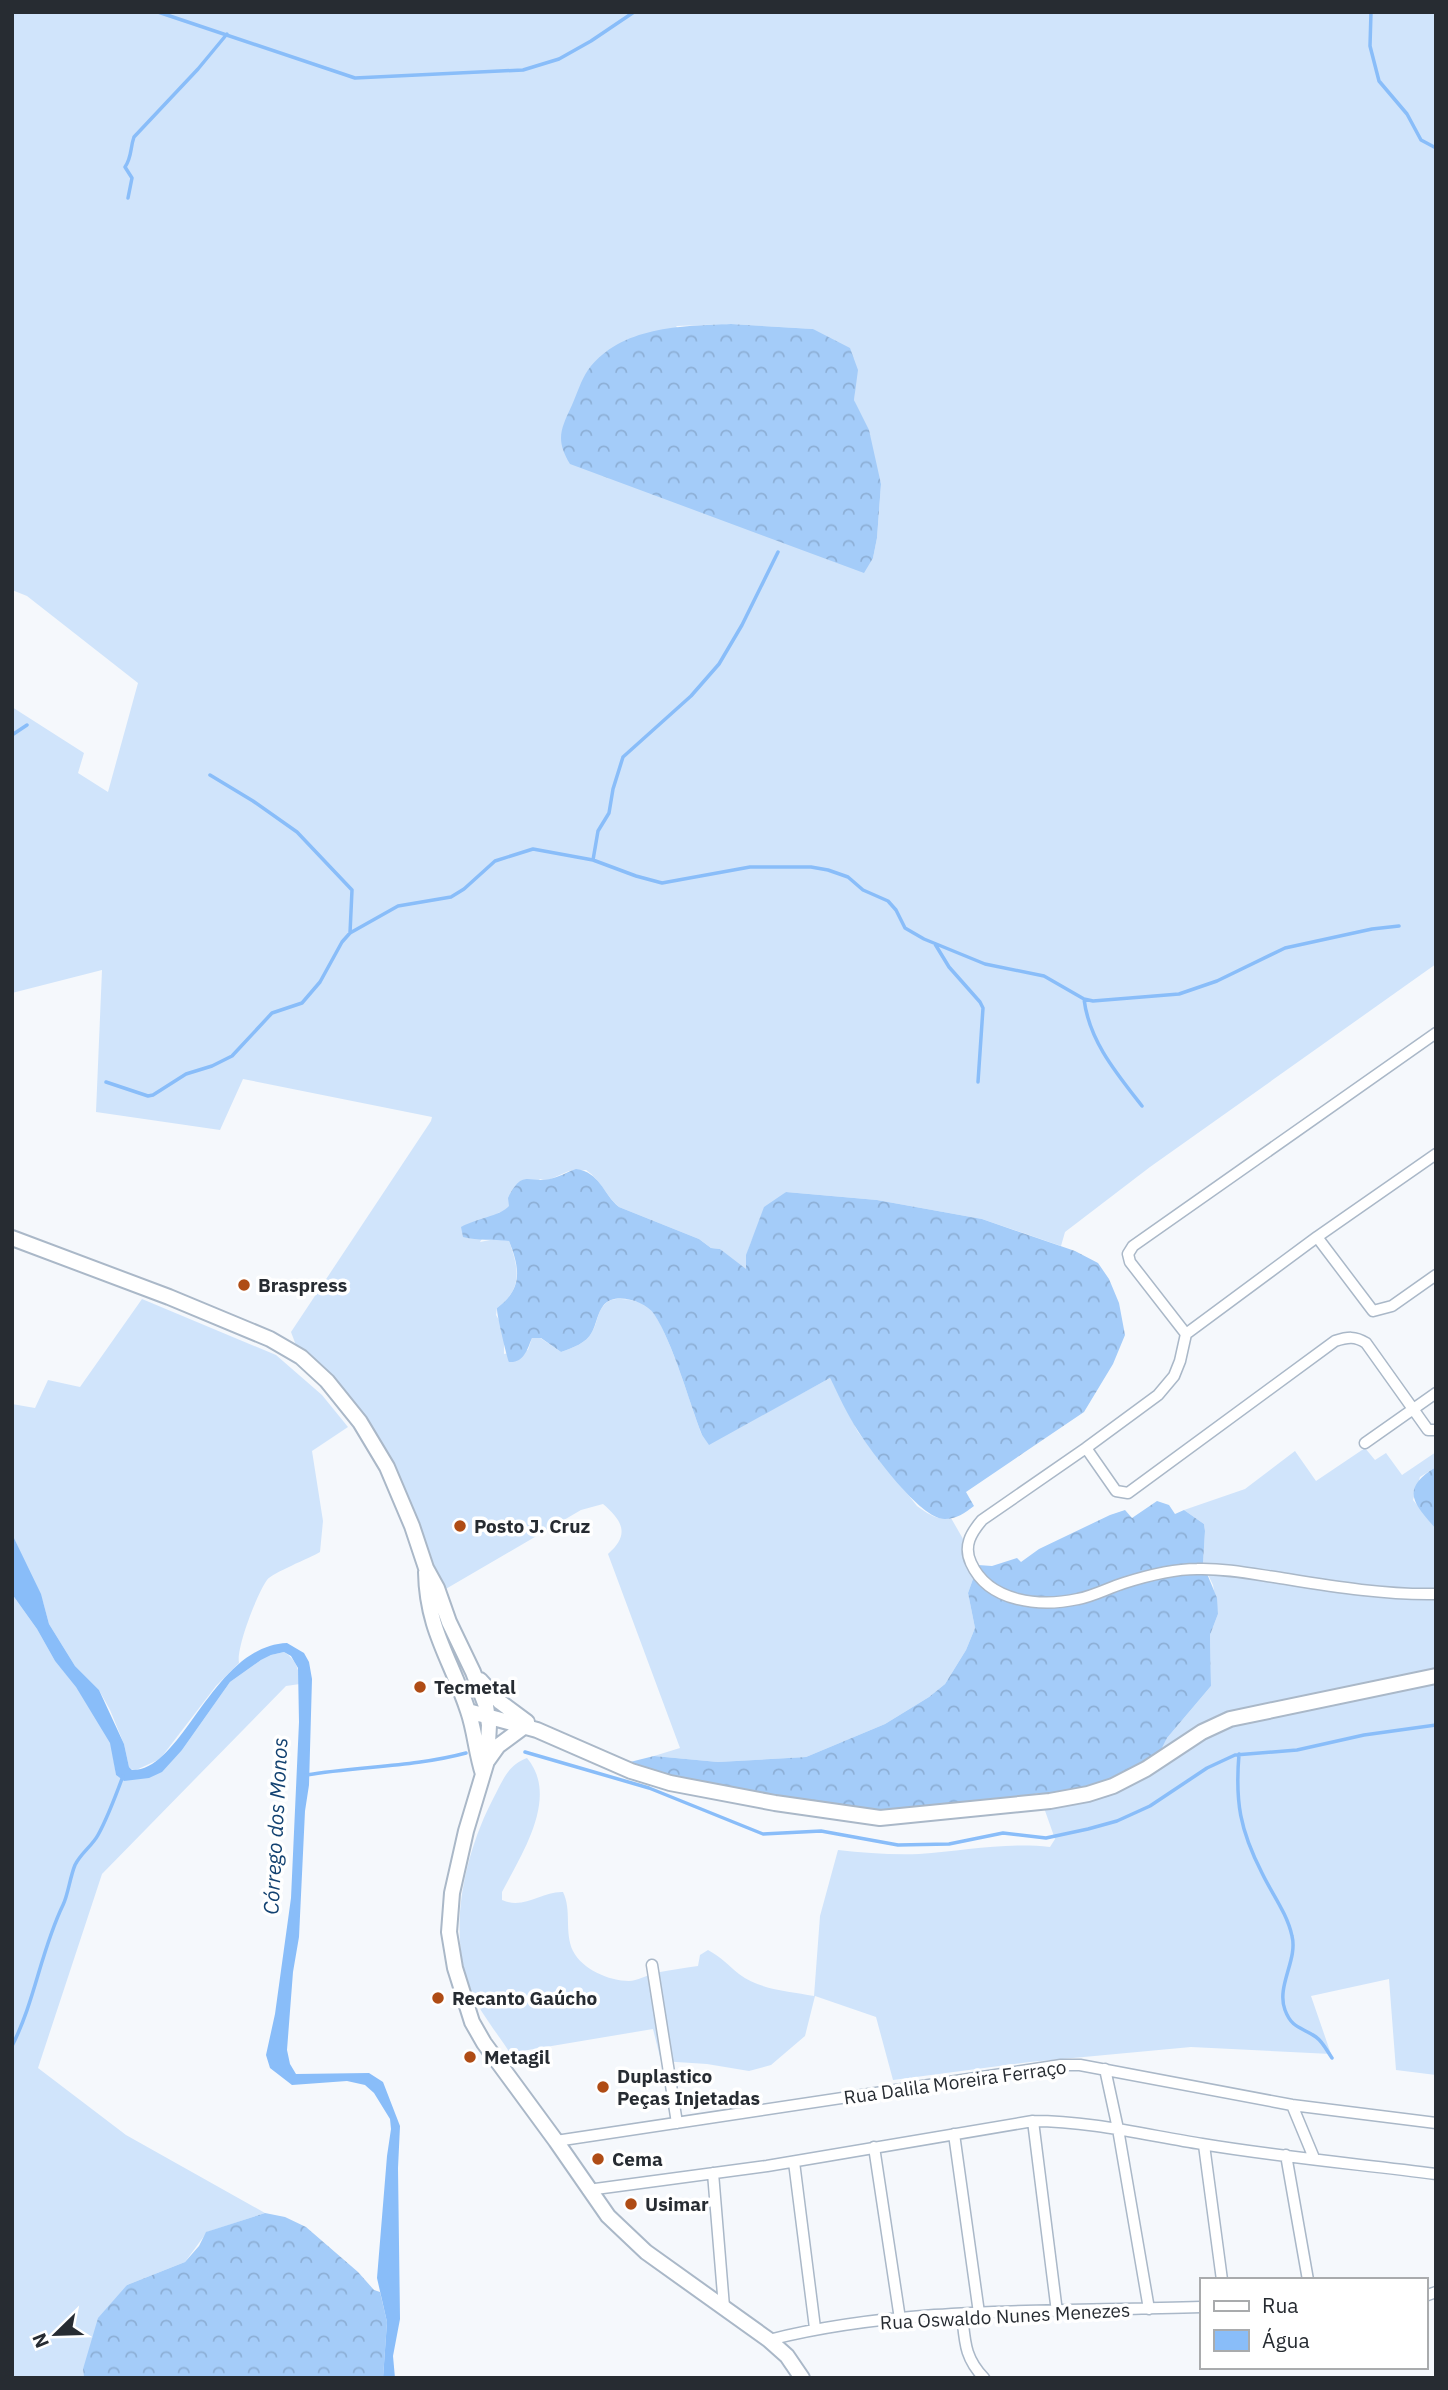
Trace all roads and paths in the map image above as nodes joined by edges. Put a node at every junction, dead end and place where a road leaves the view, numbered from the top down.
1 (1436, 1033) edge
2 (1436, 1154) edge
3 (1317, 1237) junction
4 (12, 1238) edge
5 (1436, 1275) edge
6 (1186, 1334) junction
7 (1436, 1393) edge
8 (1413, 1409) junction
9 (1436, 1430) edge
10 (1365, 1443) dead end
11 (1086, 1448) junction
12 (426, 1568) junction
13 (1436, 1594) edge
14 (473, 1672) junction
15 (1436, 1676) edge
16 (468, 1711) junction
17 (487, 1715) junction
18 (531, 1728) junction
19 (485, 1768) junction
20 (652, 1965) dead end
21 (1105, 2069) junction
22 (1292, 2105) junction
23 (1033, 2121) junction
24 (677, 2123) junction
25 (1436, 2123) edge
26 (1118, 2129) junction
27 (954, 2134) junction
28 (556, 2141) junction
29 (1205, 2145) junction
30 (874, 2147) junction
31 (1286, 2155) junction
32 (1314, 2158) junction
33 (793, 2162) junction
34 (713, 2174) junction
35 (1436, 2174) edge
36 (588, 2190) junction
37 (1222, 2278) edge
38 (1308, 2278) edge
39 (724, 2307) junction
40 (1200, 2307) edge
41 (1149, 2309) junction
42 (1057, 2312) junction
43 (979, 2313) junction
44 (962, 2314) junction
45 (900, 2319) junction
46 (815, 2328) junction
47 (769, 2340) junction
48 (802, 2378) edge
49 (984, 2378) edge

1 - 6 street
2 - 3 street
3 - 5 street
3 - 6 street
4 - 12 main road
6 - 11 street
7 - 8 street
8 - 9 street
8 - 10 street
8 - 11 street
11 - 13 street
12 - 14 main road
12 - 16 main road
14 - 17 main road
14 - 18 main road
15 - 18 main road
16 - 17 main road
16 - 19 main road
17 - 18 main road
17 - 19 main road
18 - 19 main road
19 - 28 main road
20 - 24 street
21 - 22 street, Rua Dalila Moreira Ferraço
21 - 24 street, Rua Dalila Moreira Ferraço
21 - 26 street
22 - 25 street, Rua Dalila Moreira Ferraço
22 - 32 street
23 - 26 street
23 - 27 street
23 - 42 street
24 - 28 street, Rua Dalila Moreira Ferraço
26 - 29 street
26 - 41 street
27 - 30 street
27 - 43 street
28 - 36 main road
29 - 31 street
29 - 37 street
30 - 33 street
30 - 45 street
31 - 32 street
31 - 38 street
32 - 35 street
33 - 34 street
33 - 46 street
34 - 36 street
34 - 39 street
36 - 39 main road
39 - 47 main road
40 - 41 street, Rua Oswaldo Nunes Menezes
41 - 42 street, Rua Oswaldo Nunes Menezes
42 - 43 street, Rua Oswaldo Nunes Menezes
43 - 44 street, Rua Oswaldo Nunes Menezes
44 - 45 street, Rua Oswaldo Nunes Menezes
44 - 49 street
45 - 46 street, Rua Oswaldo Nunes Menezes
46 - 47 street, Rua Oswaldo Nunes Menezes
47 - 48 main road

